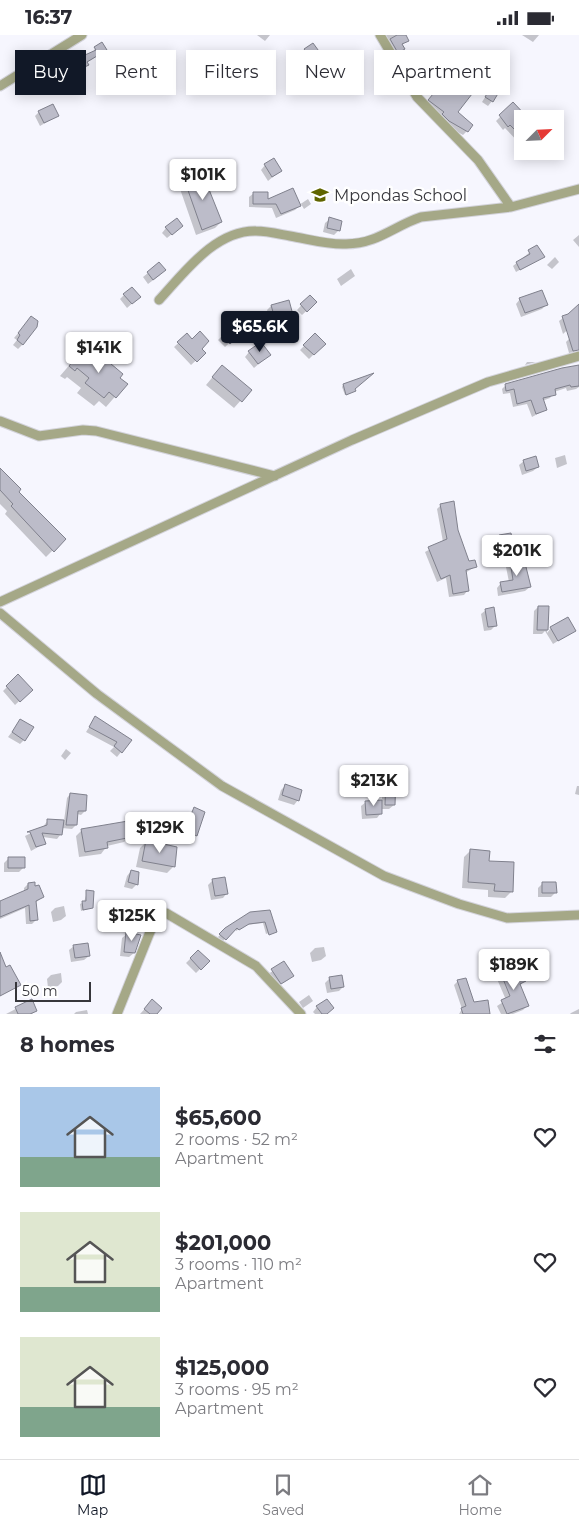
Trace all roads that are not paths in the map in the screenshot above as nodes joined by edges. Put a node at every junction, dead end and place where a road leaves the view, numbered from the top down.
1 (82, 35) edge
2 (380, 35) edge
3 (0, 86) edge
4 (579, 189) edge
5 (511, 207) junction
6 (159, 300) dead end
7 (579, 356) edge
8 (0, 421) edge
9 (275, 475) junction
10 (0, 602) edge
11 (0, 613) edge
12 (579, 915) edge
13 (117, 1014) edge
14 (301, 1014) edge

1 - 3 street
2 - 5 street
4 - 5 street
5 - 6 street
7 - 9 street
8 - 9 street
9 - 10 street
11 - 12 street
13 - 14 street

